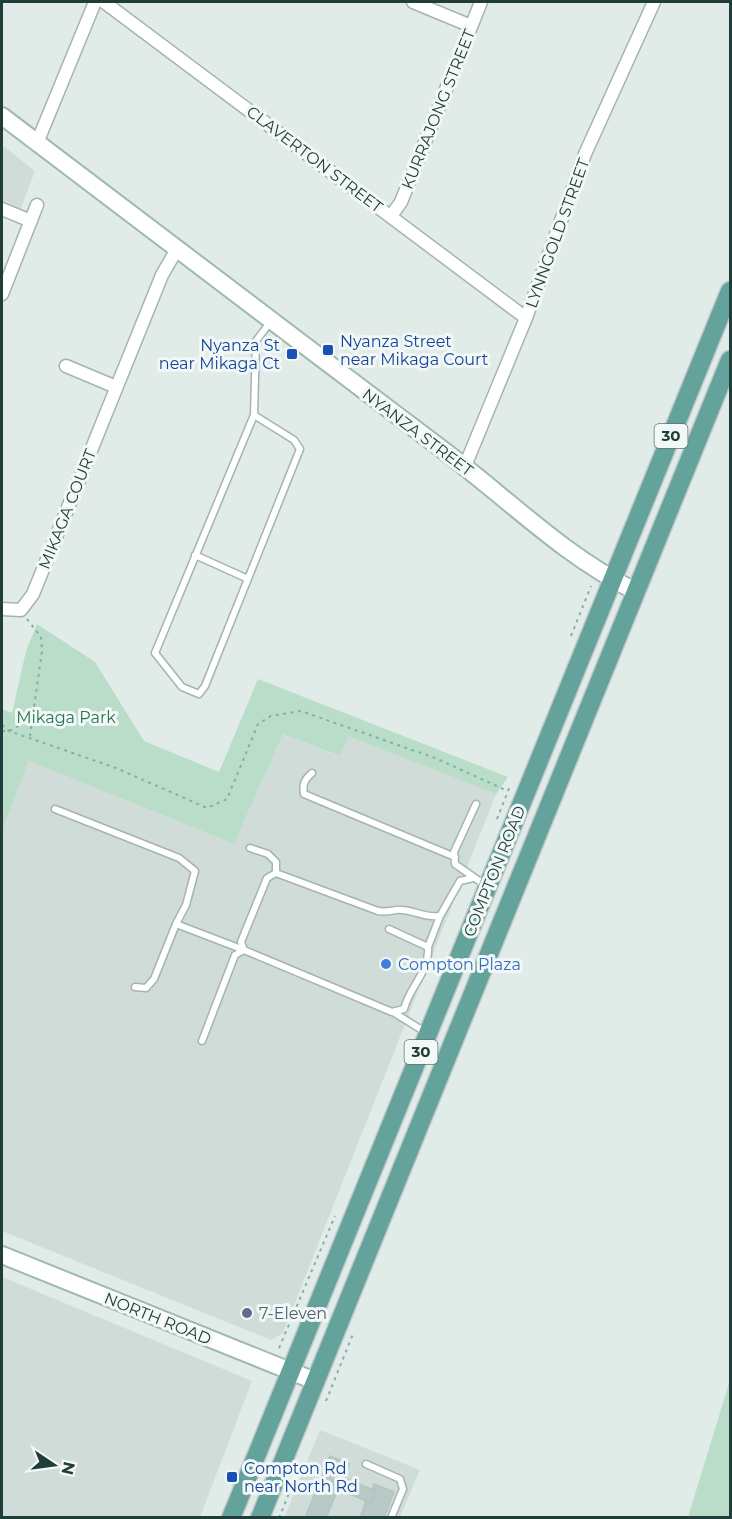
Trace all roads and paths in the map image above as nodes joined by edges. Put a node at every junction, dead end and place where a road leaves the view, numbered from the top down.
1 (95, 2) edge
2 (104, 2) edge
3 (413, 2) edge
4 (481, 2) edge
5 (654, 2) edge
6 (471, 26) junction
7 (2, 116) edge
8 (37, 143) junction
9 (37, 205) dead end
10 (2, 209) edge
11 (391, 216) junction
12 (31, 221) junction
13 (177, 249) junction
14 (730, 291) edge
15 (2, 294) edge
16 (526, 318) junction
17 (271, 321) junction
18 (730, 360) edge
19 (66, 366) dead end
20 (116, 387) junction
21 (254, 415) junction
22 (465, 466) junction
23 (195, 555) junction
24 (248, 579) junction
25 (612, 580) junction
26 (635, 591) junction
27 (2, 609) edge
28 (21, 610) junction
29 (30, 720) junction
30 (2, 725) edge
31 (9, 730) junction
32 (2, 731) edge
33 (30, 736) junction
34 (312, 773) dead end
35 (508, 791) dead end
36 (476, 804) dead end
37 (55, 809) dead end
38 (250, 848) dead end
39 (455, 857) junction
40 (276, 873) junction
41 (481, 882) junction
42 (440, 916) junction
43 (176, 924) junction
44 (389, 929) dead end
45 (428, 947) junction
46 (244, 950) junction
47 (135, 987) dead end
48 (392, 1012) junction
49 (428, 1034) junction
50 (202, 1041) dead end
51 (2, 1255) edge
52 (291, 1371) junction
53 (315, 1381) junction
54 (366, 1464) dead end
55 (231, 1518) edge
56 (260, 1518) edge
57 (391, 1518) edge

1 - 8 street
2 - 11 street, CLAVERTON STREET
3 - 6 street
4 - 6 street, KURRAJONG STREET
5 - 16 street, LYNNGOLD STREET
6 - 11 street, KURRAJONG STREET
7 - 8 street, NYANZA STREET
8 - 13 street, NYANZA STREET
9 - 12 street
10 - 12 street
11 - 16 street, CLAVERTON STREET
12 - 15 street
13 - 17 street, NYANZA STREET
13 - 20 street, MIKAGA COURT
14 - 25 main road, COMPTON ROAD / 30
16 - 22 street, LYNNGOLD STREET
17 - 21 lane
17 - 22 street, NYANZA STREET
18 - 26 main road, COMPTON ROAD / 30
19 - 20 street
20 - 28 street, MIKAGA COURT
21 - 23 lane
21 - 24 lane
22 - 25 street, NYANZA STREET
23 - 24 lane
23 - 24 lane
25 - 26 street, NYANZA STREET
25 - 41 main road, COMPTON ROAD / 30
26 - 53 main road, COMPTON ROAD / 30
27 - 28 street
28 - 29 path
29 - 31 path
29 - 33 path
30 - 31 path
31 - 32 path
31 - 33 path
33 - 35 path
34 - 39 lane
36 - 39 lane
37 - 43 lane
38 - 40 lane
39 - 41 lane
40 - 42 lane
40 - 46 lane
41 - 42 lane
41 - 49 main road, COMPTON ROAD / 30
42 - 45 lane
43 - 46 lane
43 - 47 lane
44 - 45 lane
45 - 48 lane
46 - 48 lane
46 - 50 lane
48 - 49 lane
49 - 52 main road, COMPTON ROAD / 30
51 - 52 street, NORTH ROAD
52 - 53 street, NORTH ROAD
52 - 55 main road, COMPTON ROAD / 30
53 - 56 main road, COMPTON ROAD / 30
54 - 57 lane

